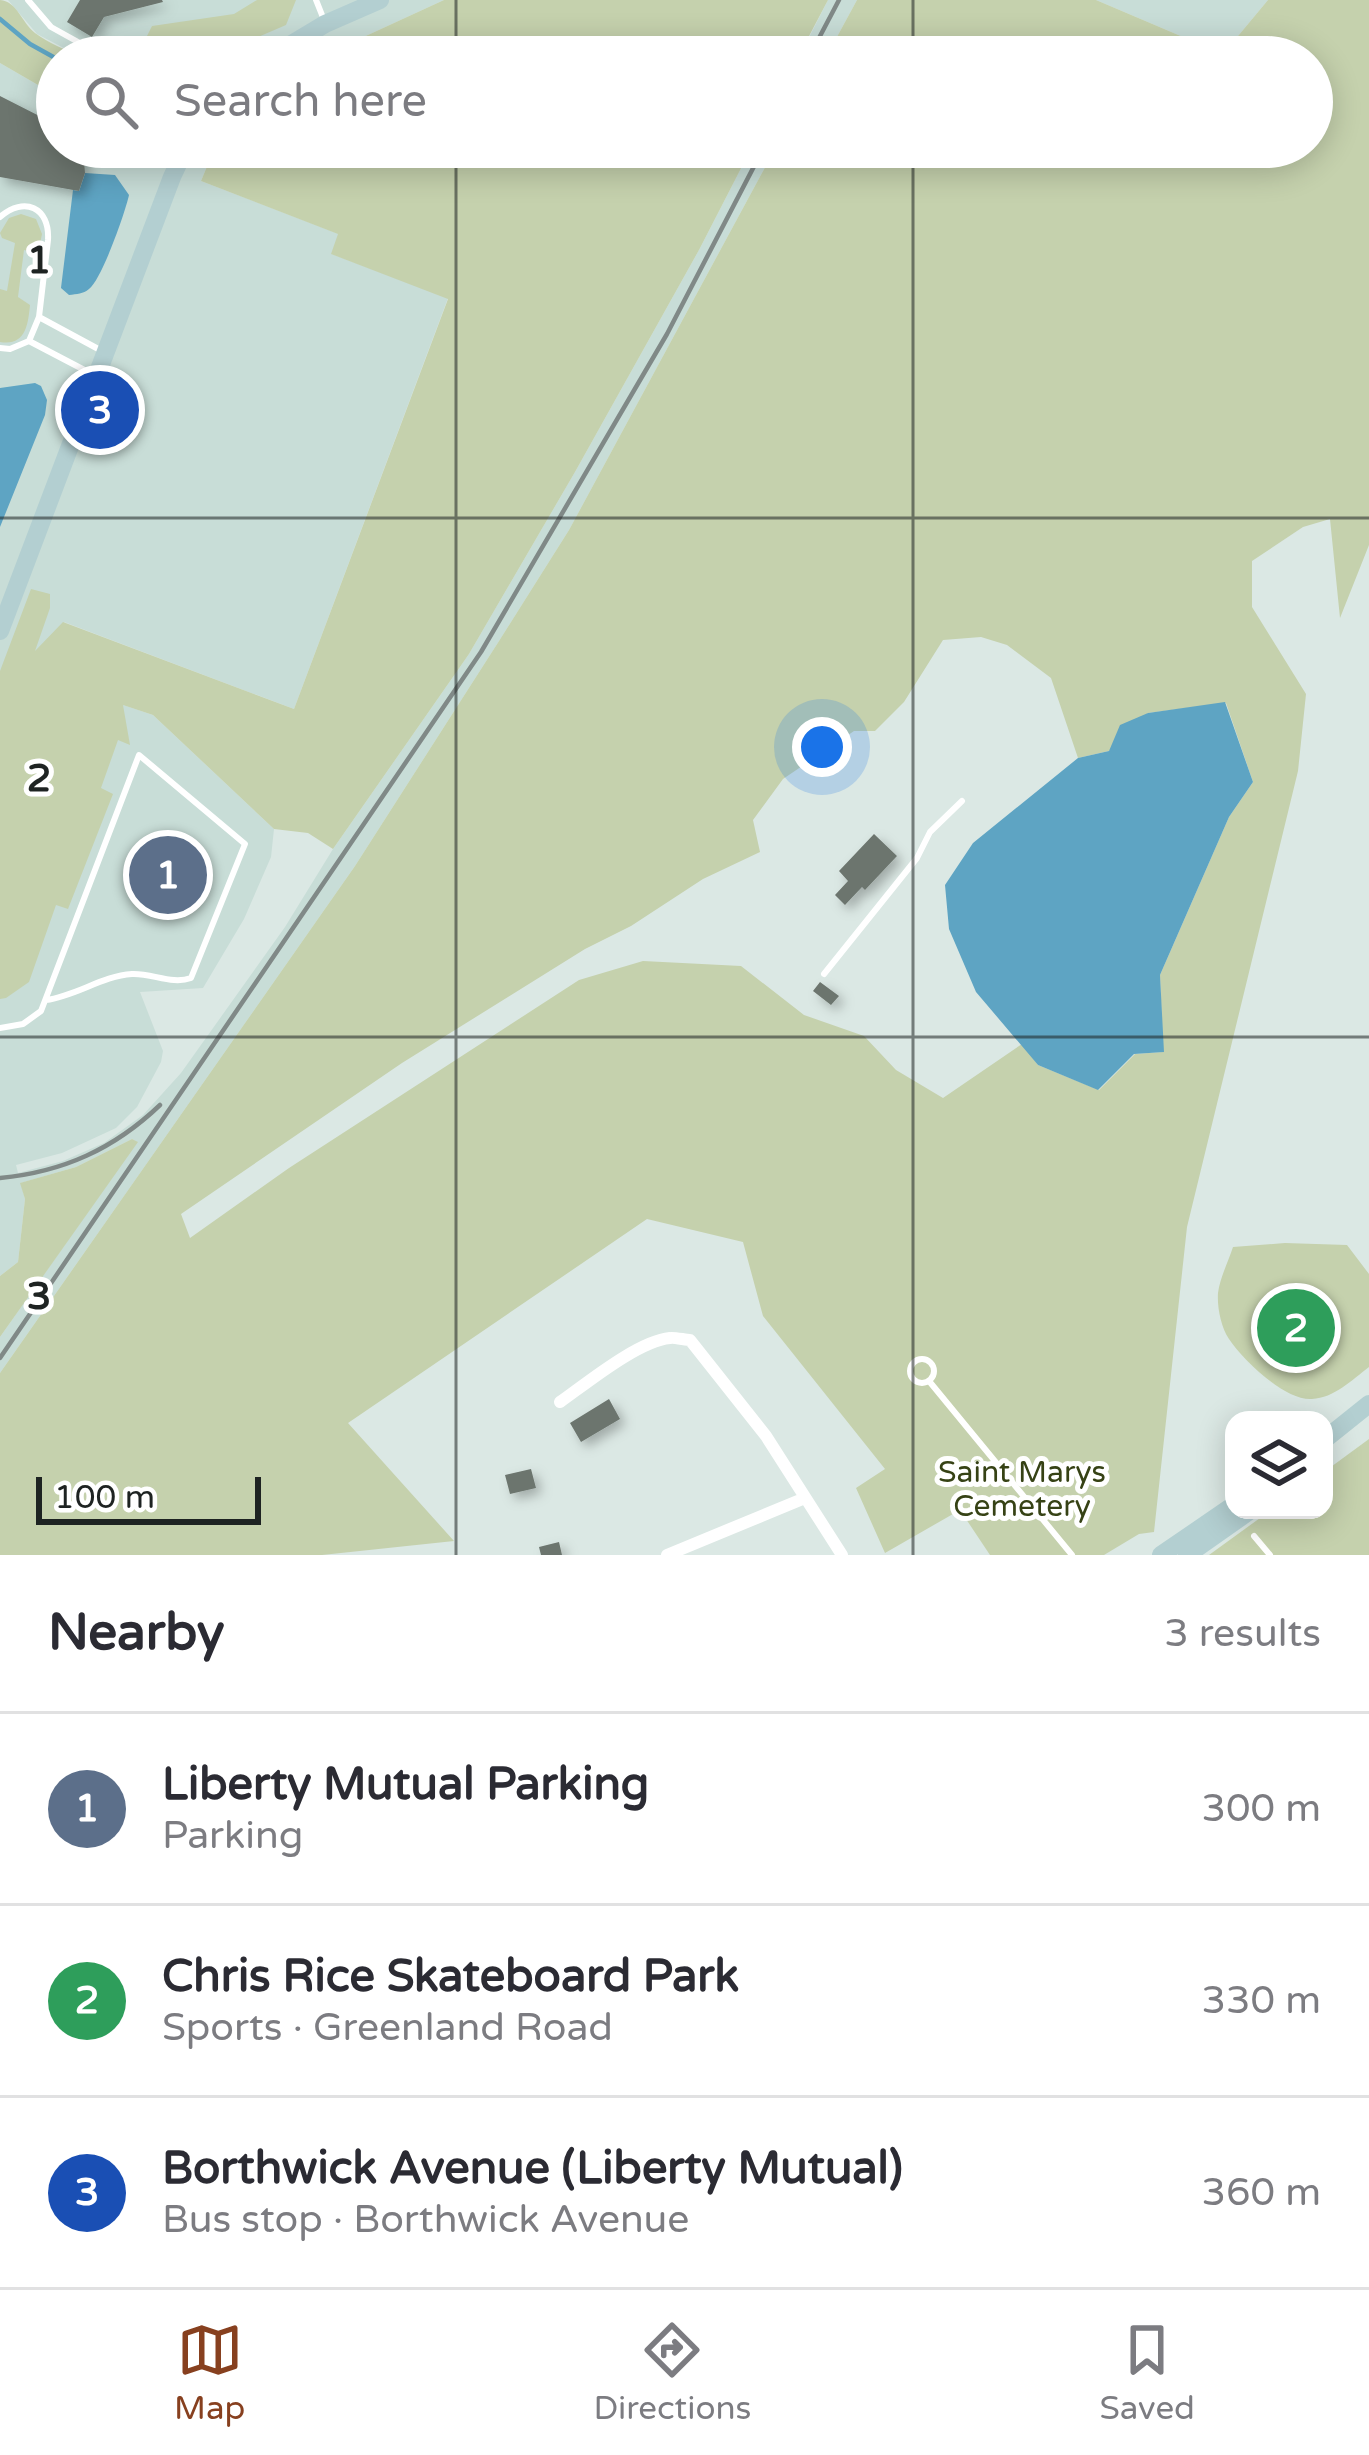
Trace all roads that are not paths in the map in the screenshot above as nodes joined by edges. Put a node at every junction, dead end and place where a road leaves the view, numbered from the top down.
1 (316, 0) edge
2 (380, 0) edge
3 (32, 2) edge
4 (325, 24) junction
5 (67, 36) edge
6 (305, 36) edge
7 (177, 168) edge
8 (0, 217) edge
9 (39, 317) junction
10 (29, 341) junction
11 (0, 348) edge
12 (105, 352) junction
13 (96, 376) junction
14 (0, 631) edge
15 (962, 802) dead end
16 (824, 974) dead end
17 (46, 1000) junction
18 (0, 1028) edge
19 (929, 1381) junction
20 (560, 1402) dead end
21 (1369, 1404) edge
22 (1333, 1433) edge
23 (805, 1498) junction
24 (1225, 1512) edge
25 (1235, 1519) edge
26 (1254, 1536) dead end
27 (1176, 1551) edge
28 (667, 1555) edge
29 (842, 1555) edge
30 (1072, 1555) edge
31 (1270, 1555) edge

1 - 4 lane
2 - 4 street
3 - 5 lane
4 - 6 street
7 - 12 street
8 - 9 lane
9 - 10 lane
9 - 12 lane
10 - 11 lane
10 - 13 lane
12 - 13 street
13 - 14 street
15 - 16 lane
17 - 17 lane
17 - 18 lane
19 - 19 lane
19 - 30 lane
20 - 23 street
21 - 22 street
23 - 28 street
23 - 29 street
24 - 27 street
25 - 27 street
26 - 31 lane

